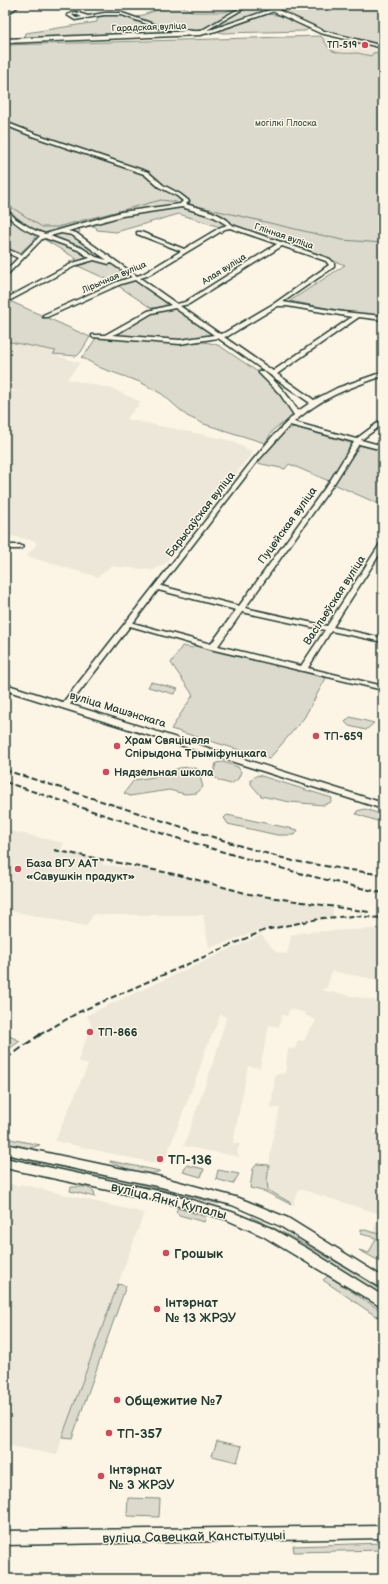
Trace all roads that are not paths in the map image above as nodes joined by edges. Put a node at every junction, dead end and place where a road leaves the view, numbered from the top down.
1 (18, 5) edge
2 (248, 5) edge
3 (289, 5) edge
4 (274, 10) junction
5 (5, 15) edge
6 (88, 17) dead end
7 (200, 33) junction
8 (5, 40) edge
9 (383, 47) edge
10 (5, 123) edge
11 (182, 205) junction
12 (5, 210) edge
13 (230, 226) junction
14 (61, 232) junction
15 (139, 234) dead end
16 (44, 236) junction
17 (281, 244) junction
18 (5, 250) edge
19 (185, 250) junction
20 (83, 251) junction
21 (21, 257) junction
22 (94, 258) junction
23 (79, 263) junction
24 (115, 264) junction
25 (5, 274) edge
26 (135, 277) junction
27 (5, 301) edge
28 (286, 302) junction
29 (176, 306) junction
30 (45, 316) dead end
31 (357, 316) junction
32 (383, 318) edge
33 (219, 337) junction
34 (204, 339) junction
35 (273, 374) junction
36 (383, 374) edge
37 (314, 403) junction
38 (298, 416) junction
39 (383, 421) edge
40 (289, 423) junction
41 (358, 442) junction
42 (383, 448) edge
43 (383, 544) edge
44 (5, 547) edge
45 (20, 547) dead end
46 (157, 587) junction
47 (240, 609) junction
48 (129, 624) junction
49 (330, 628) junction
50 (383, 640) edge
51 (213, 647) junction
52 (303, 669) junction
53 (5, 687) edge
54 (383, 688) edge
55 (65, 705) junction
56 (383, 806) edge
57 (5, 1149) edge
58 (5, 1163) edge
59 (235, 1201) junction
60 (228, 1215) junction
61 (383, 1284) edge
62 (383, 1303) edge
63 (383, 1532) edge
64 (5, 1538) edge

1 - 5 street
2 - 7 street
3 - 4 main road, Гарадская вуліца
4 - 7 main road, Гарадская вуліца
4 - 9 street
6 - 7 street
7 - 8 main road, Гарадская вуліца
10 - 11 street
11 - 13 street, Глінная вуліца
11 - 14 street
12 - 16 street
13 - 17 street, Глінная вуліца
13 - 19 street, Лірычная вуліца
14 - 16 street
14 - 24 street
15 - 19 street
16 - 20 street
16 - 21 street
17 - 28 street, Глінная вуліца
17 - 29 street, Алая вуліца
18 - 21 street
19 - 26 street, Лірычная вуліца
20 - 22 street
20 - 23 street
21 - 25 street
22 - 23 street
22 - 24 street
23 - 27 street
24 - 26 street
26 - 29 street
26 - 30 street, Лірычная вуліца
28 - 31 street
28 - 33 street
29 - 33 street
29 - 34 street, Алая вуліца
31 - 32 street
31 - 35 street
33 - 34 street
33 - 35 street
34 - 38 street
35 - 37 street
36 - 37 street, Барысаўская вуліца
37 - 38 street, Барысаўская вуліца
38 - 40 street, Барысаўская вуліца
39 - 41 street, Пуцейская вуліца
40 - 41 street
40 - 46 street, Барысаўская вуліца
41 - 42 street
41 - 47 street, Пуцейская вуліца
43 - 49 street, Васільеўская вуліца
44 - 45 street
46 - 47 street
46 - 48 street, Барысаўская вуліца
47 - 49 street
47 - 51 street, Пуцейская вуліца
48 - 51 street
48 - 55 street, Барысаўская вуліца
49 - 50 street
49 - 52 street, Васільеўская вуліца
51 - 52 street
52 - 54 street
53 - 55 main road, вуліца Машэнскага
55 - 56 main road, вуліца Машэнскага
57 - 59 main road, вуліца Янкі Купалы
58 - 60 main road, вуліца Янкі Купалы
59 - 60 main road
59 - 61 main road, вуліца Янкі Купалы
60 - 62 main road, вуліца Янкі Купалы
63 - 64 main road, вуліца Савецкай Канстытуцыі

